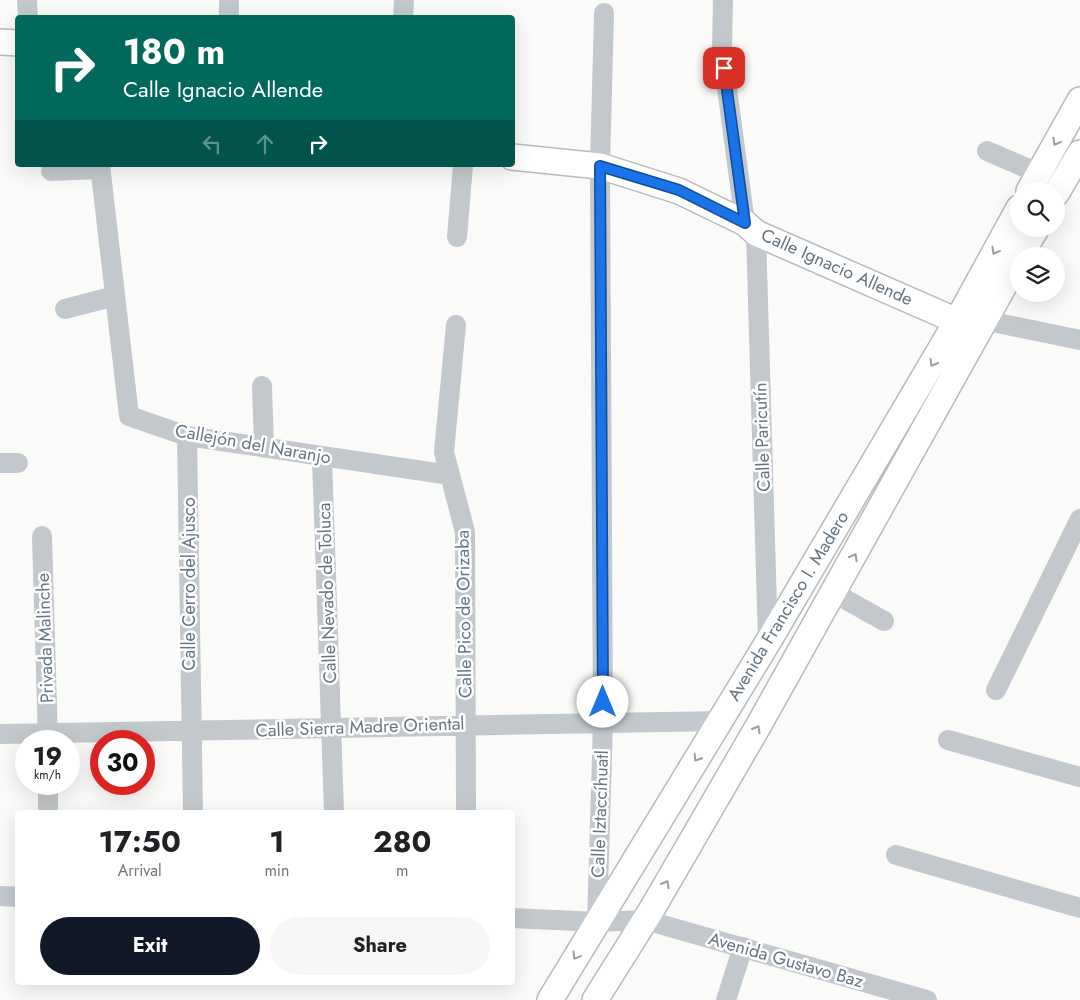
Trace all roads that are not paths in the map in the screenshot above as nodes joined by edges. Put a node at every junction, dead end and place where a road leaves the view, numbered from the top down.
1 (28, 0) edge
2 (404, 0) edge
3 (723, 0) edge
4 (604, 13) dead end
5 (28, 15) edge
6 (403, 15) edge
7 (0, 42) edge
8 (15, 43) edge
9 (1078, 110) edge
10 (987, 151) dead end
11 (1080, 153) edge
12 (515, 157) edge
13 (600, 166) junction
14 (100, 167) edge
15 (463, 167) edge
16 (51, 171) dead end
17 (1034, 182) edge
18 (1063, 182) edge
19 (1010, 224) edge
20 (751, 228) junction
21 (458, 237) dead end
22 (1010, 275) edge
23 (115, 296) junction
24 (65, 309) dead end
25 (983, 320) junction
26 (957, 321) junction
27 (456, 325) dead end
28 (1080, 340) edge
29 (262, 386) dead end
30 (188, 436) junction
31 (264, 448) junction
32 (322, 458) junction
33 (450, 475) junction
34 (1080, 519) edge
35 (42, 536) dead end
36 (834, 593) junction
37 (884, 621) dead end
38 (768, 642) junction
39 (996, 690) dead end
40 (720, 721) junction
41 (603, 722) junction
42 (466, 724) junction
43 (332, 729) junction
44 (48, 730) edge
45 (190, 731) junction
46 (0, 734) edge
47 (15, 735) edge
48 (80, 736) edge
49 (948, 740) dead end
50 (1080, 778) edge
51 (48, 795) edge
52 (48, 810) edge
53 (193, 810) edge
54 (334, 810) edge
55 (466, 810) edge
56 (896, 855) dead end
57 (0, 896) edge
58 (15, 897) edge
59 (1080, 908) edge
60 (515, 918) edge
61 (645, 920) junction
62 (597, 922) junction
63 (743, 947) junction
64 (550, 1000) edge
65 (595, 1000) edge
66 (726, 1000) edge
67 (927, 1000) edge

1 - 5 street
2 - 6 street
3 - 20 street, Calle Paricutín
4 - 13 street, Calle Iztaccíhuatl
7 - 8 main road
9 -> 17 main road
10 - 17 street
11 - 18 main road
12 - 13 main road, Calle Ignacio Allende
13 - 20 main road, Calle Ignacio Allende
13 - 41 street, Calle Iztaccíhuatl
14 - 16 street
14 - 23 street, Callejón del Naranjo
15 - 21 street
19 -> 26 main road, Avenida Francisco I. Madero
20 - 26 main road, Calle Ignacio Allende
20 - 38 street, Calle Paricutín
22 - 25 main road, Avenida Francisco I. Madero
23 - 24 street
23 - 30 street, Callejón del Naranjo
25 - 26 main road, Calle Ignacio Allende
25 - 28 street, Calle Ignacio Allende
36 -> 25 main road, Avenida Francisco I. Madero
26 -> 38 main road, Avenida Francisco I. Madero
27 - 33 street, Calle Pico de Orizaba
29 - 31 street
30 - 31 street, Callejón del Naranjo
30 - 45 street, Calle Cerro del Ajusco
31 - 32 street, Callejón del Naranjo
32 - 33 street, Callejón del Naranjo
32 - 43 street, Calle Nevado de Toluca
33 - 42 street, Calle Pico de Orizaba
34 - 39 street
35 - 44 street, Privada Malinche
36 - 37 street
61 -> 36 main road, Avenida Francisco I. Madero
38 - 40 main road, Avenida Francisco I. Madero
40 - 41 street, Calle Sierra Madre Oriental
40 -> 62 main road, Avenida Francisco I. Madero
41 - 42 street, Calle Sierra Madre Oriental
41 - 62 street, Calle Iztaccíhuatl
42 - 43 street, Calle Sierra Madre Oriental
42 - 55 street, Calle Pico de Orizaba
43 - 45 street, Calle Sierra Madre Oriental
43 - 54 street, Calle Nevado de Toluca
45 - 48 street, Calle Sierra Madre Oriental
45 - 53 street, Calle Cerro del Ajusco
46 - 47 street, Calle Sierra Madre Oriental
49 - 50 street
51 - 52 street
56 - 59 street
57 - 58 street
60 - 62 street, Avenida Gustavo Baz
61 - 62 street, Avenida Gustavo Baz
61 - 63 street, Avenida Gustavo Baz
61 - 65 main road, Avenida Francisco I. Madero
62 -> 64 main road, Avenida Francisco I. Madero
63 - 66 street
63 - 67 street, Avenida Gustavo Baz

